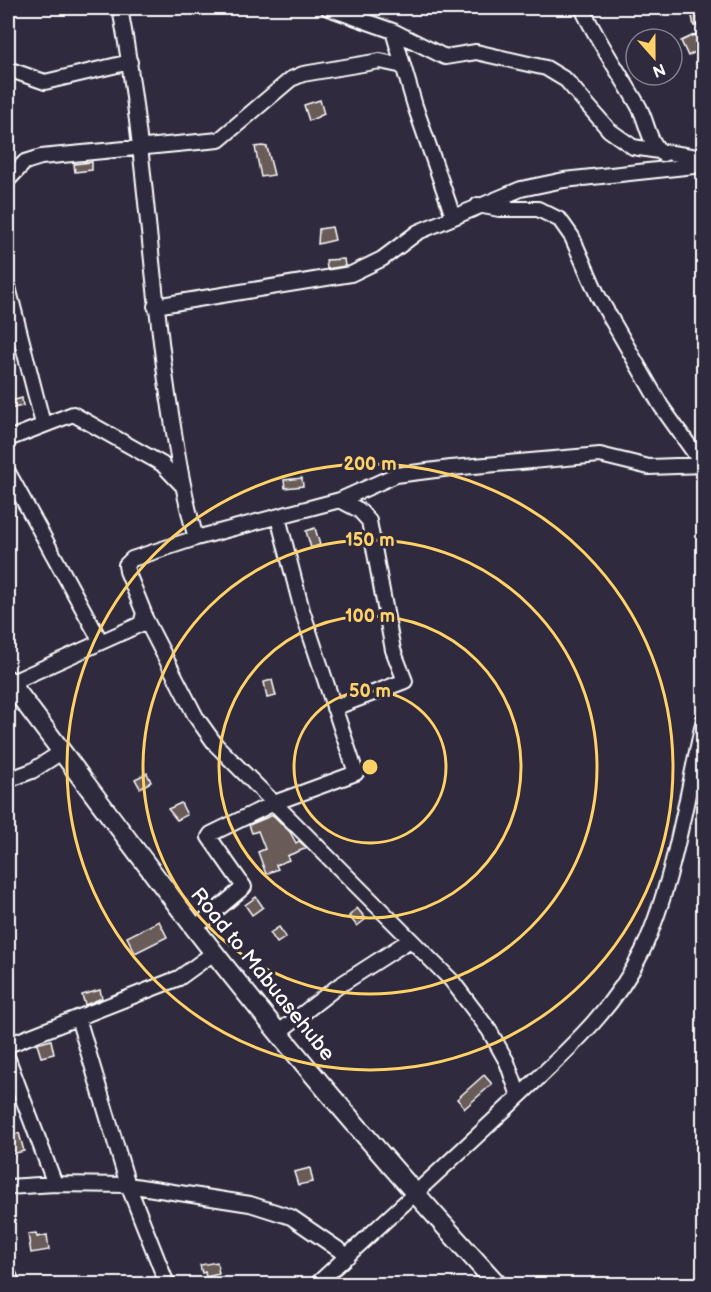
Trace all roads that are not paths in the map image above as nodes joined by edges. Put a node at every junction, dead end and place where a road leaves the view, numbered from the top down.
1 (120, 8) edge
2 (328, 8) edge
3 (582, 8) edge
4 (393, 32) junction
5 (130, 62) junction
6 (403, 66) junction
7 (8, 69) edge
8 (141, 147) junction
9 (663, 154) junction
10 (704, 158) edge
11 (704, 165) edge
12 (8, 180) edge
13 (478, 205) junction
14 (453, 216) junction
15 (8, 287) edge
16 (155, 306) junction
17 (13, 333) edge
18 (43, 424) junction
19 (8, 439) edge
20 (703, 465) edge
21 (8, 472) edge
22 (182, 486) junction
23 (340, 500) junction
24 (278, 517) junction
25 (196, 538) junction
26 (145, 618) junction
27 (101, 642) junction
28 (9, 682) edge
29 (334, 708) junction
30 (704, 719) edge
31 (63, 751) junction
32 (8, 780) edge
33 (274, 803) junction
34 (195, 928) junction
35 (410, 940) junction
36 (215, 952) junction
37 (78, 1018) junction
38 (279, 1032) junction
39 (8, 1045) edge
40 (8, 1059) edge
41 (519, 1096) junction
42 (55, 1184) junction
43 (128, 1185) junction
44 (8, 1187) edge
45 (416, 1195) junction
46 (348, 1256) junction
47 (8, 1274) edge
48 (13, 1284) edge
49 (168, 1284) edge
50 (317, 1284) edge
51 (496, 1284) edge

1 - 5 street
2 - 4 street
3 - 9 street
4 - 6 street
4 - 9 street
5 - 7 street
5 - 8 street
6 - 8 street
6 - 14 street
8 - 12 street
8 - 16 street
9 - 10 street
11 - 13 street
13 - 14 street
13 - 20 street
14 - 16 street
15 - 17 street
16 - 22 street
17 - 18 street
18 - 19 street
18 - 22 street
20 - 23 street
21 - 27 street
22 - 25 street
23 - 24 street
23 - 29 street
24 - 25 street
24 - 29 street
25 - 26 street
26 - 27 street
26 - 33 street
27 - 28 street
28 - 31 main road, Road to Mabuasehube
29 - 33 street
30 - 41 street
31 - 32 street
31 - 34 main road, Road to Mabuasehube
33 - 34 street
33 - 35 street
34 - 36 main road, Road to Mabuasehube
35 - 38 street
35 - 41 street
36 - 37 street
36 - 38 main road, Road to Mabuasehube
37 - 39 street
37 - 43 street
38 - 45 main road, Road to Mabuasehube
40 - 42 street
41 - 45 street
42 - 43 street
42 - 44 street
43 - 46 street
43 - 49 street
45 - 46 street
45 - 51 main road, Road to Mabuasehube
46 - 50 street
47 - 48 street

